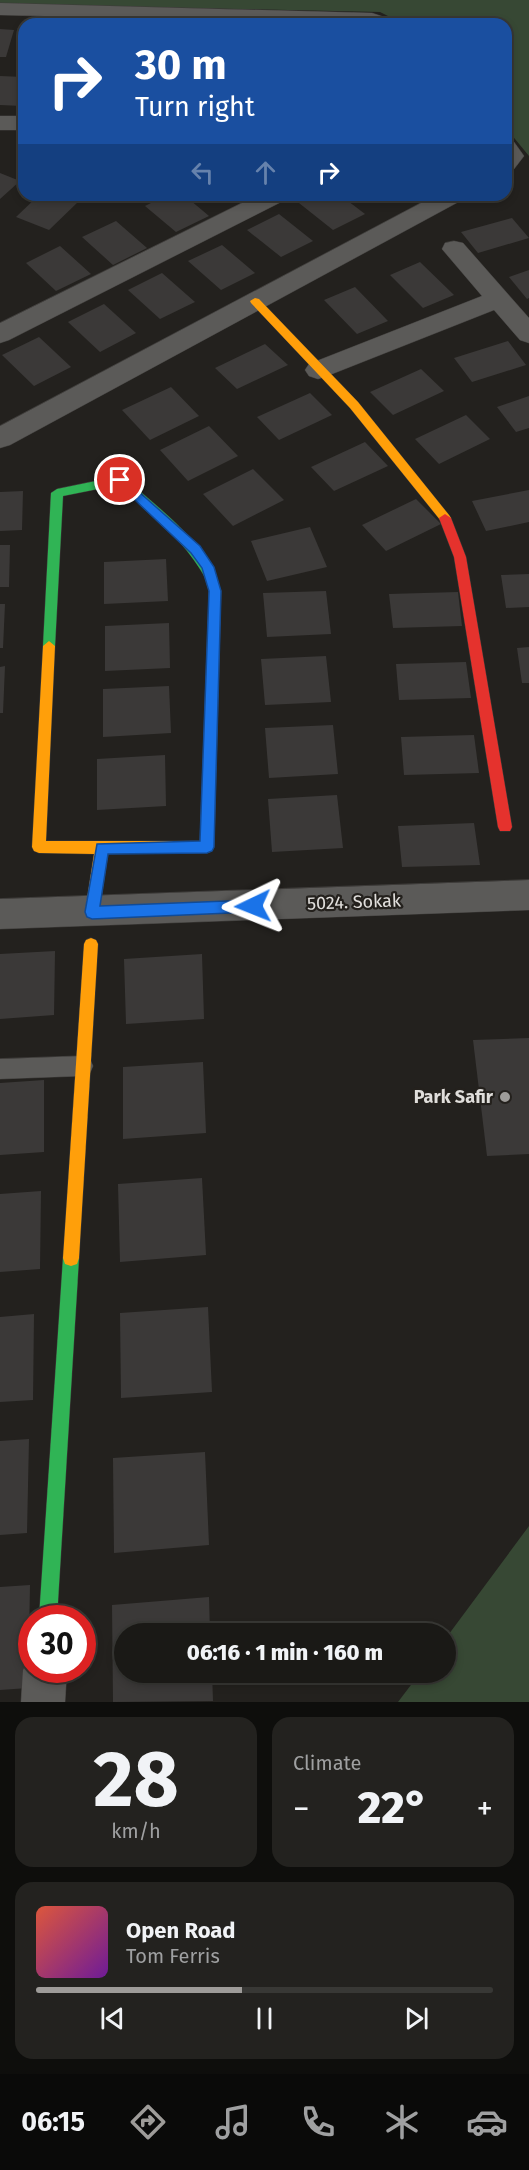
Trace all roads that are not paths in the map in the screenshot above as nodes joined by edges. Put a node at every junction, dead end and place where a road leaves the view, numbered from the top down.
1 (0, 9) edge
2 (304, 18) edge
3 (0, 123) edge
4 (18, 123) edge
5 (265, 201) edge
6 (443, 201) edge
7 (454, 249) dead end
8 (499, 298) junction
9 (255, 301) junction
10 (0, 313) edge
11 (24, 322) junction
12 (529, 333) edge
13 (0, 334) edge
14 (318, 370) junction
15 (0, 438) edge
16 (505, 827) dead end
17 (102, 848) junction
18 (529, 895) edge
19 (0, 914) edge
20 (92, 928) junction
21 (82, 1066) junction
22 (0, 1069) edge
23 (49, 1605) edge
24 (44, 1683) edge
25 (43, 1702) edge

1 - 2 street
3 - 4 street
5 - 11 street
6 - 9 street
7 - 8 street
8 - 12 street
8 - 14 street
9 - 14 street
9 - 15 street
10 - 11 street
11 - 13 street
14 - 16 street
17 - 17 street
17 - 20 street
18 - 20 street, 5024. Sokak
19 - 20 street, 5024. Sokak
20 - 21 street
21 - 22 lane
21 - 23 street
24 - 25 street

